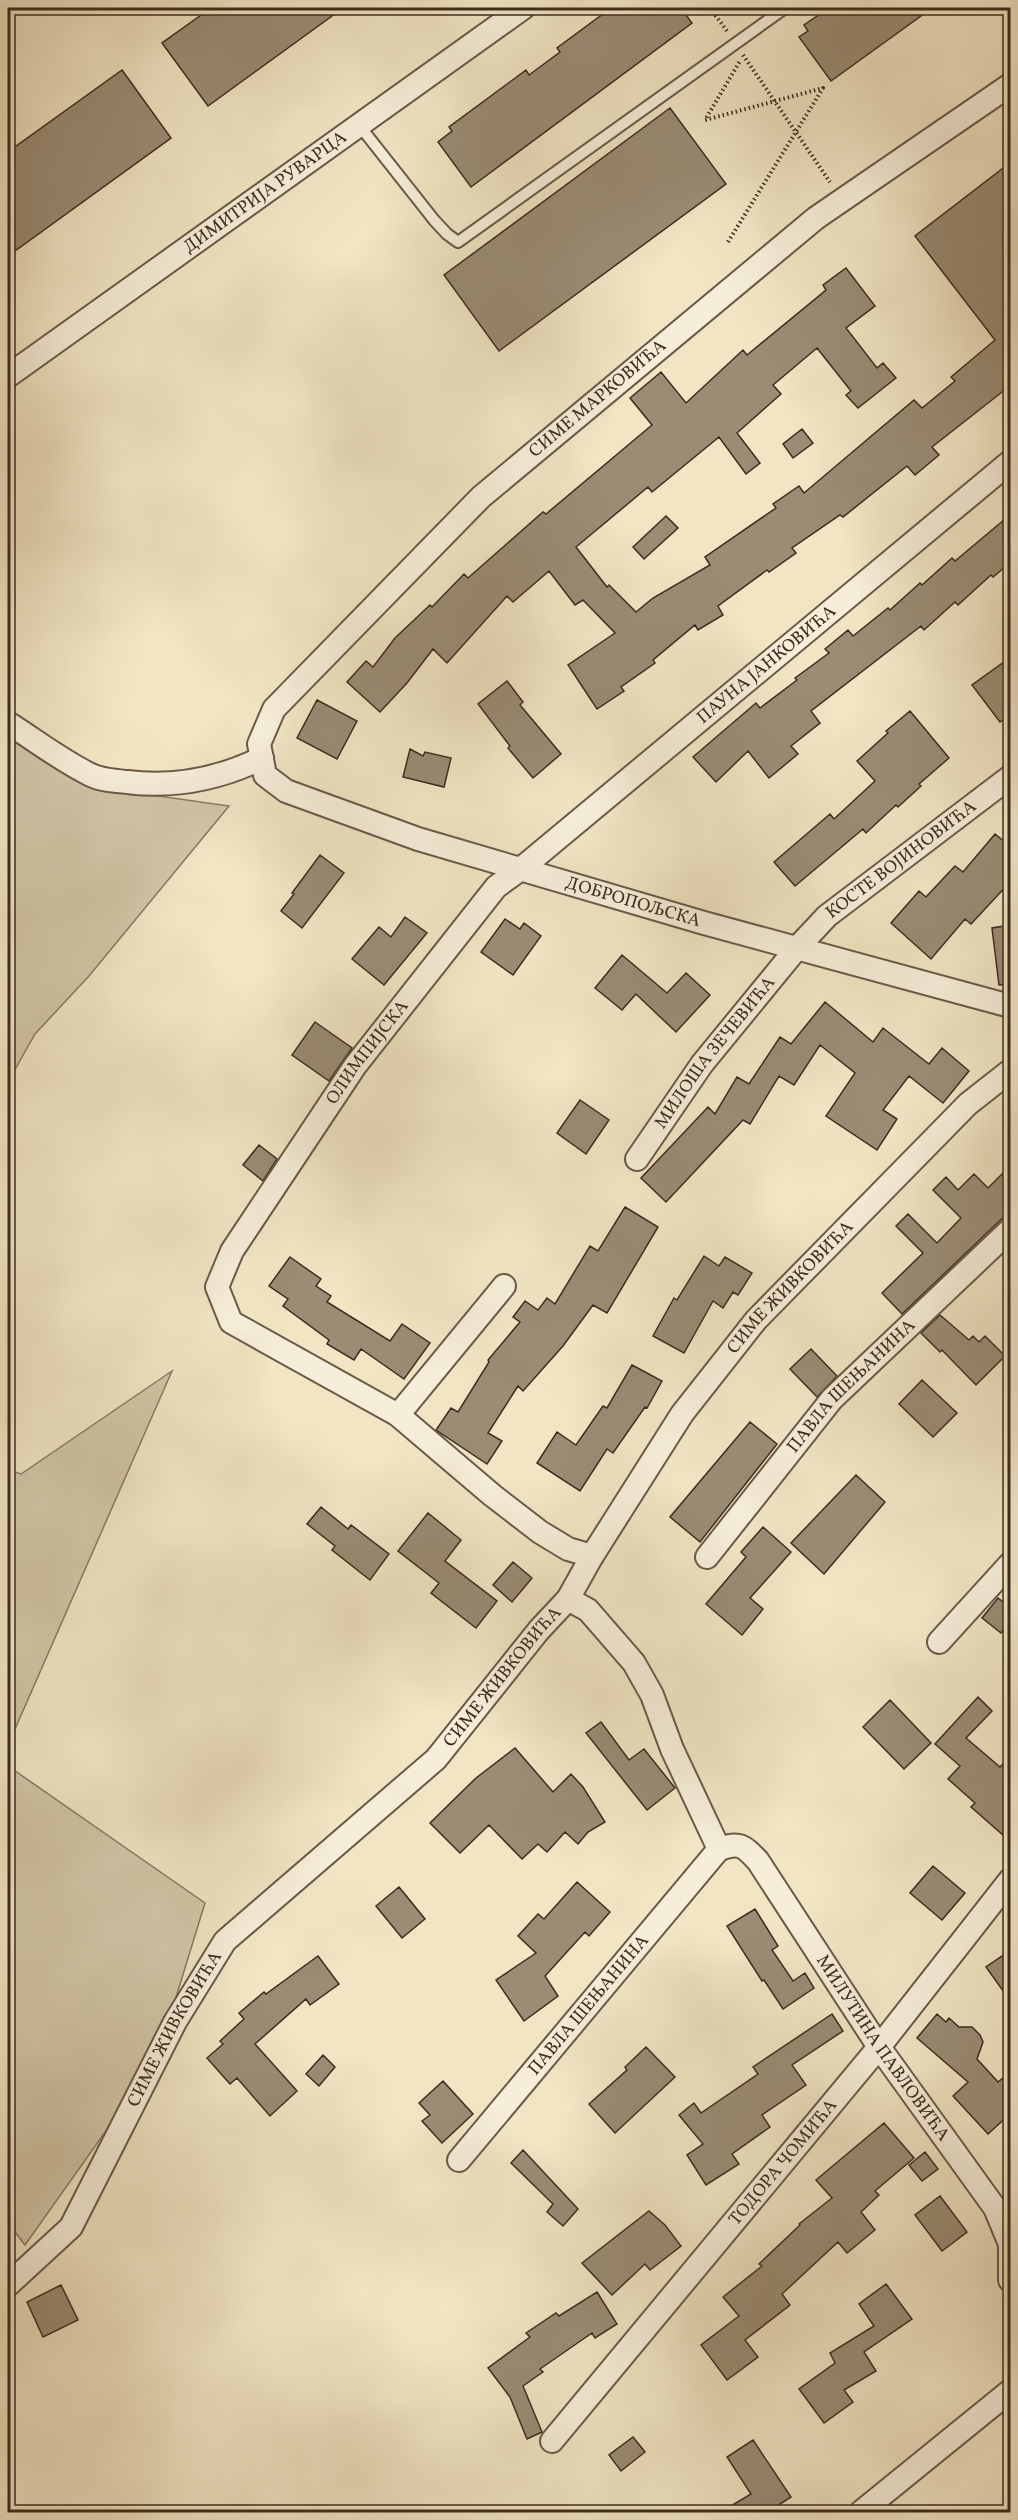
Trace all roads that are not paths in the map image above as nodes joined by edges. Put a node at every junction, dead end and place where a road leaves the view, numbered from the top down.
1 (523, 8) edge
2 (785, 8) edge
3 (1011, 85) edge
4 (359, 125) junction
5 (8, 376) edge
6 (1011, 462) edge
7 (8, 723) edge
8 (264, 767) junction
9 (1011, 777) edge
10 (522, 868) junction
11 (797, 948) junction
12 (1011, 1006) edge
13 (1011, 1071) edge
14 (637, 1159) dead end
15 (1011, 1230) edge
16 (504, 1286) dead end
17 (398, 1415) junction
18 (591, 1556) junction
19 (707, 1557) dead end
20 (1011, 1564) edge
21 (568, 1599) junction
22 (939, 1642) dead end
23 (719, 1849) junction
24 (1011, 1880) edge
25 (879, 2047) junction
26 (459, 2160) dead end
27 (1011, 2280) edge
28 (8, 2285) edge
29 (1011, 2391) edge
30 (552, 2441) dead end
31 (861, 2512) edge

1 - 4 street, ДИМИТРИЈА РУВАРЦА
2 - 4 lane
3 - 8 street, СИМЕ МАРКОВИЋА
4 - 5 street, ДИМИТРИЈА РУВАРЦА
6 - 10 street, ПАУНА ЈАНКОВИЋА
7 - 8 street
8 - 10 street, ДОБРОПОЉСКА
9 - 11 street, КОСТЕ ВОЈИНОВИЋА
10 - 11 street, ДОБРОПОЉСКА
10 - 17 street, ОЛИМПИЈСКА
11 - 12 street, ДОБРОПОЉСКА
11 - 14 street, МИЛОША ЗЕЧЕВИЋА
13 - 18 street, СИМЕ ЖИВКОВИЋА
15 - 19 street, ПАВЛА ШЕЊАНИНА
16 - 17 street
17 - 18 street
18 - 21 street, СИМЕ ЖИВКОВИЋА
20 - 22 street
21 - 23 street
21 - 28 street, СИМЕ ЖИВКОВИЋА
23 - 25 street, МИЛУТИНА ПАВЛОВИЋА
23 - 26 street, ПАВЛА ШЕЊАНИНА
24 - 25 street, ТОДОРА ЧОМИЋА
25 - 27 street, МИЛУТИНА ПАВЛОВИЋА
25 - 30 street, ТОДОРА ЧОМИЋА
29 - 31 street

